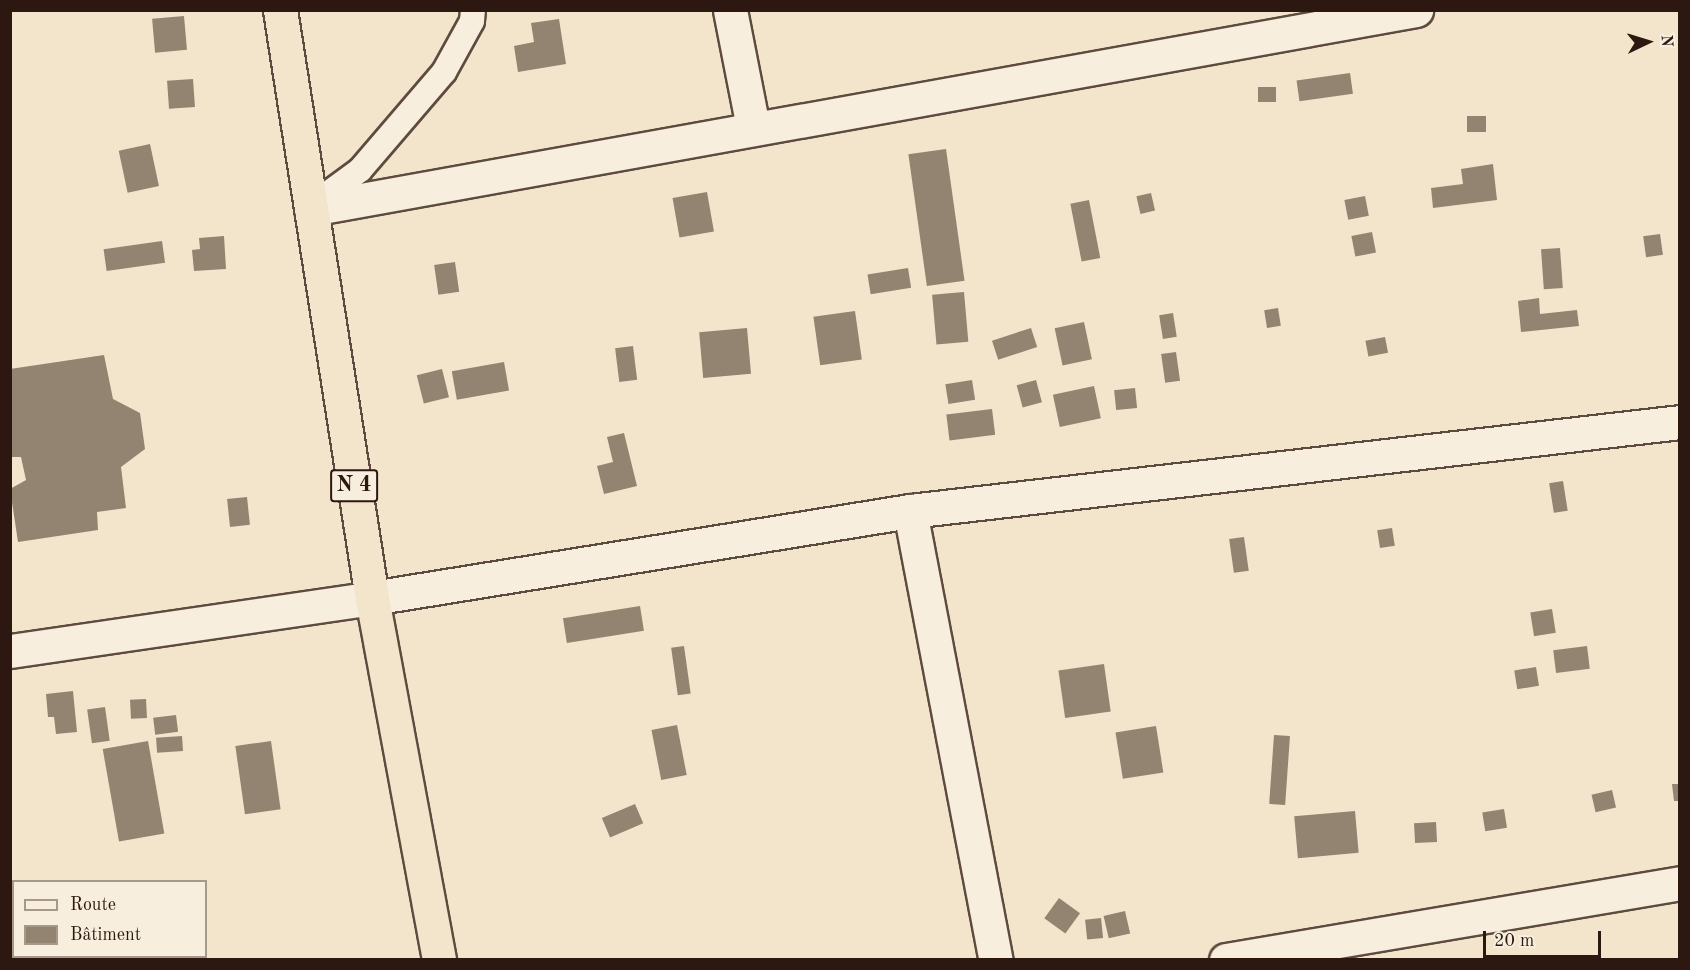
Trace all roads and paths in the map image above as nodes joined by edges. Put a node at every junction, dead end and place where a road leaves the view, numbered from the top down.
1 (280, 10) edge
2 (473, 10) edge
3 (730, 10) edge
4 (1416, 10) edge
5 (753, 127) junction
6 (311, 207) junction
7 (1680, 422) edge
8 (910, 511) junction
9 (372, 598) junction
10 (10, 651) edge
11 (1680, 884) edge
12 (439, 960) edge
13 (996, 960) edge
14 (1226, 960) edge

1 - 6 highway, N 4
2 - 6 lane
3 - 5 street
4 - 5 street
5 - 6 street
6 - 9 highway, N 4
7 - 8 street
8 - 9 street
8 - 13 street
9 - 10 street
9 - 12 highway, N 4
11 - 14 street

